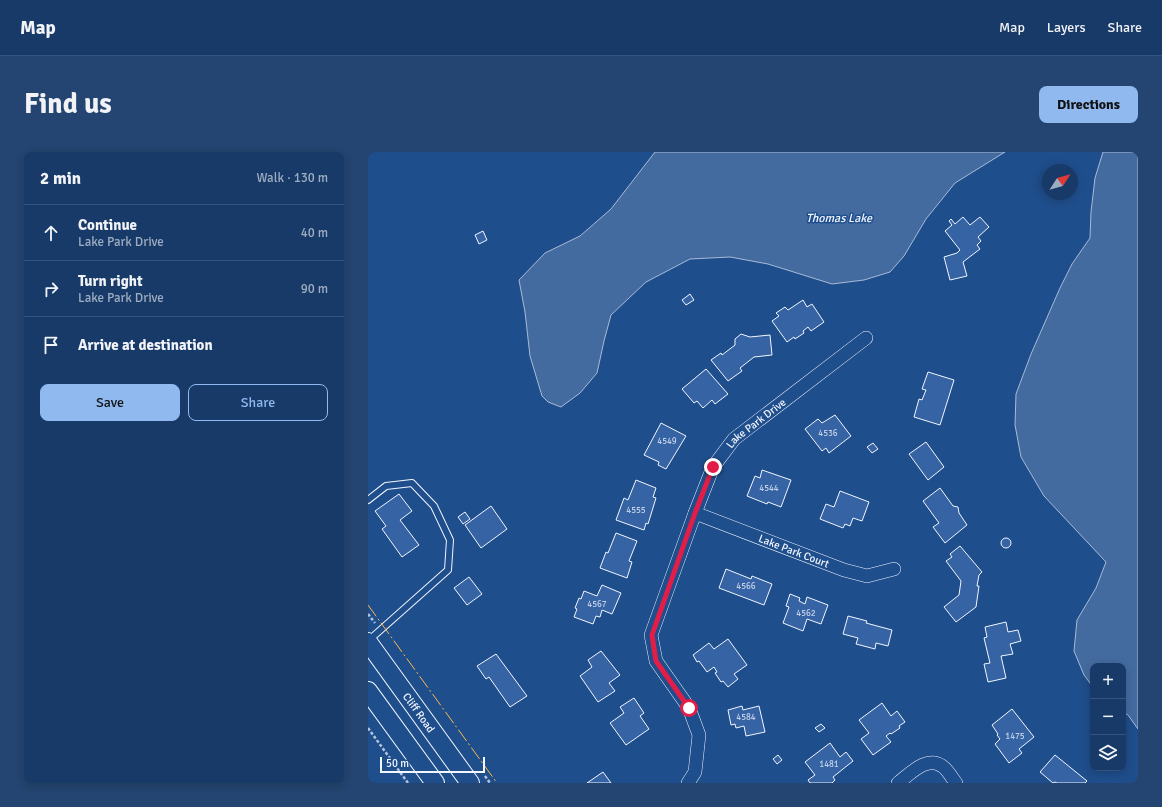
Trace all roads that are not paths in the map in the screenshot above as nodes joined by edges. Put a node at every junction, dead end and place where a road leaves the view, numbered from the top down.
1 (866, 338) dead end
2 (368, 500) edge
3 (695, 513) junction
4 (894, 569) dead end
5 (368, 641) edge
6 (368, 691) edge
7 (435, 783) edge
8 (470, 783) edge
9 (688, 783) edge
10 (898, 783) edge
11 (956, 783) edge

1 - 3 street, Lake Park Drive
2 - 5 lane
3 - 4 street, Lake Park Court
3 - 9 street, Lake Park Drive
5 - 8 main road, Cliff Road
6 - 7 main road
10 - 11 street

